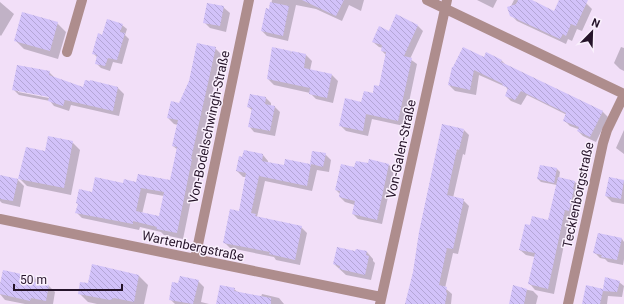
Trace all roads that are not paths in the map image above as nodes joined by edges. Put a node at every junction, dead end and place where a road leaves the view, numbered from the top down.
1 (82, 0) edge
2 (249, 0) edge
3 (427, 0) edge
4 (446, 4) edge
5 (67, 52) dead end
6 (624, 95) edge
7 (0, 219) edge
8 (195, 259) junction
9 (381, 301) edge
10 (568, 304) edge

1 - 5 street
2 - 8 street, Von-Bodelschwingh-Straße
3 - 4 street
4 - 6 street
4 - 9 street, Von-Galen-Straße
6 - 10 street, Tecklenborgstraße
7 - 8 street, Wartenbergstraße
8 - 9 street, Wartenbergstraße

